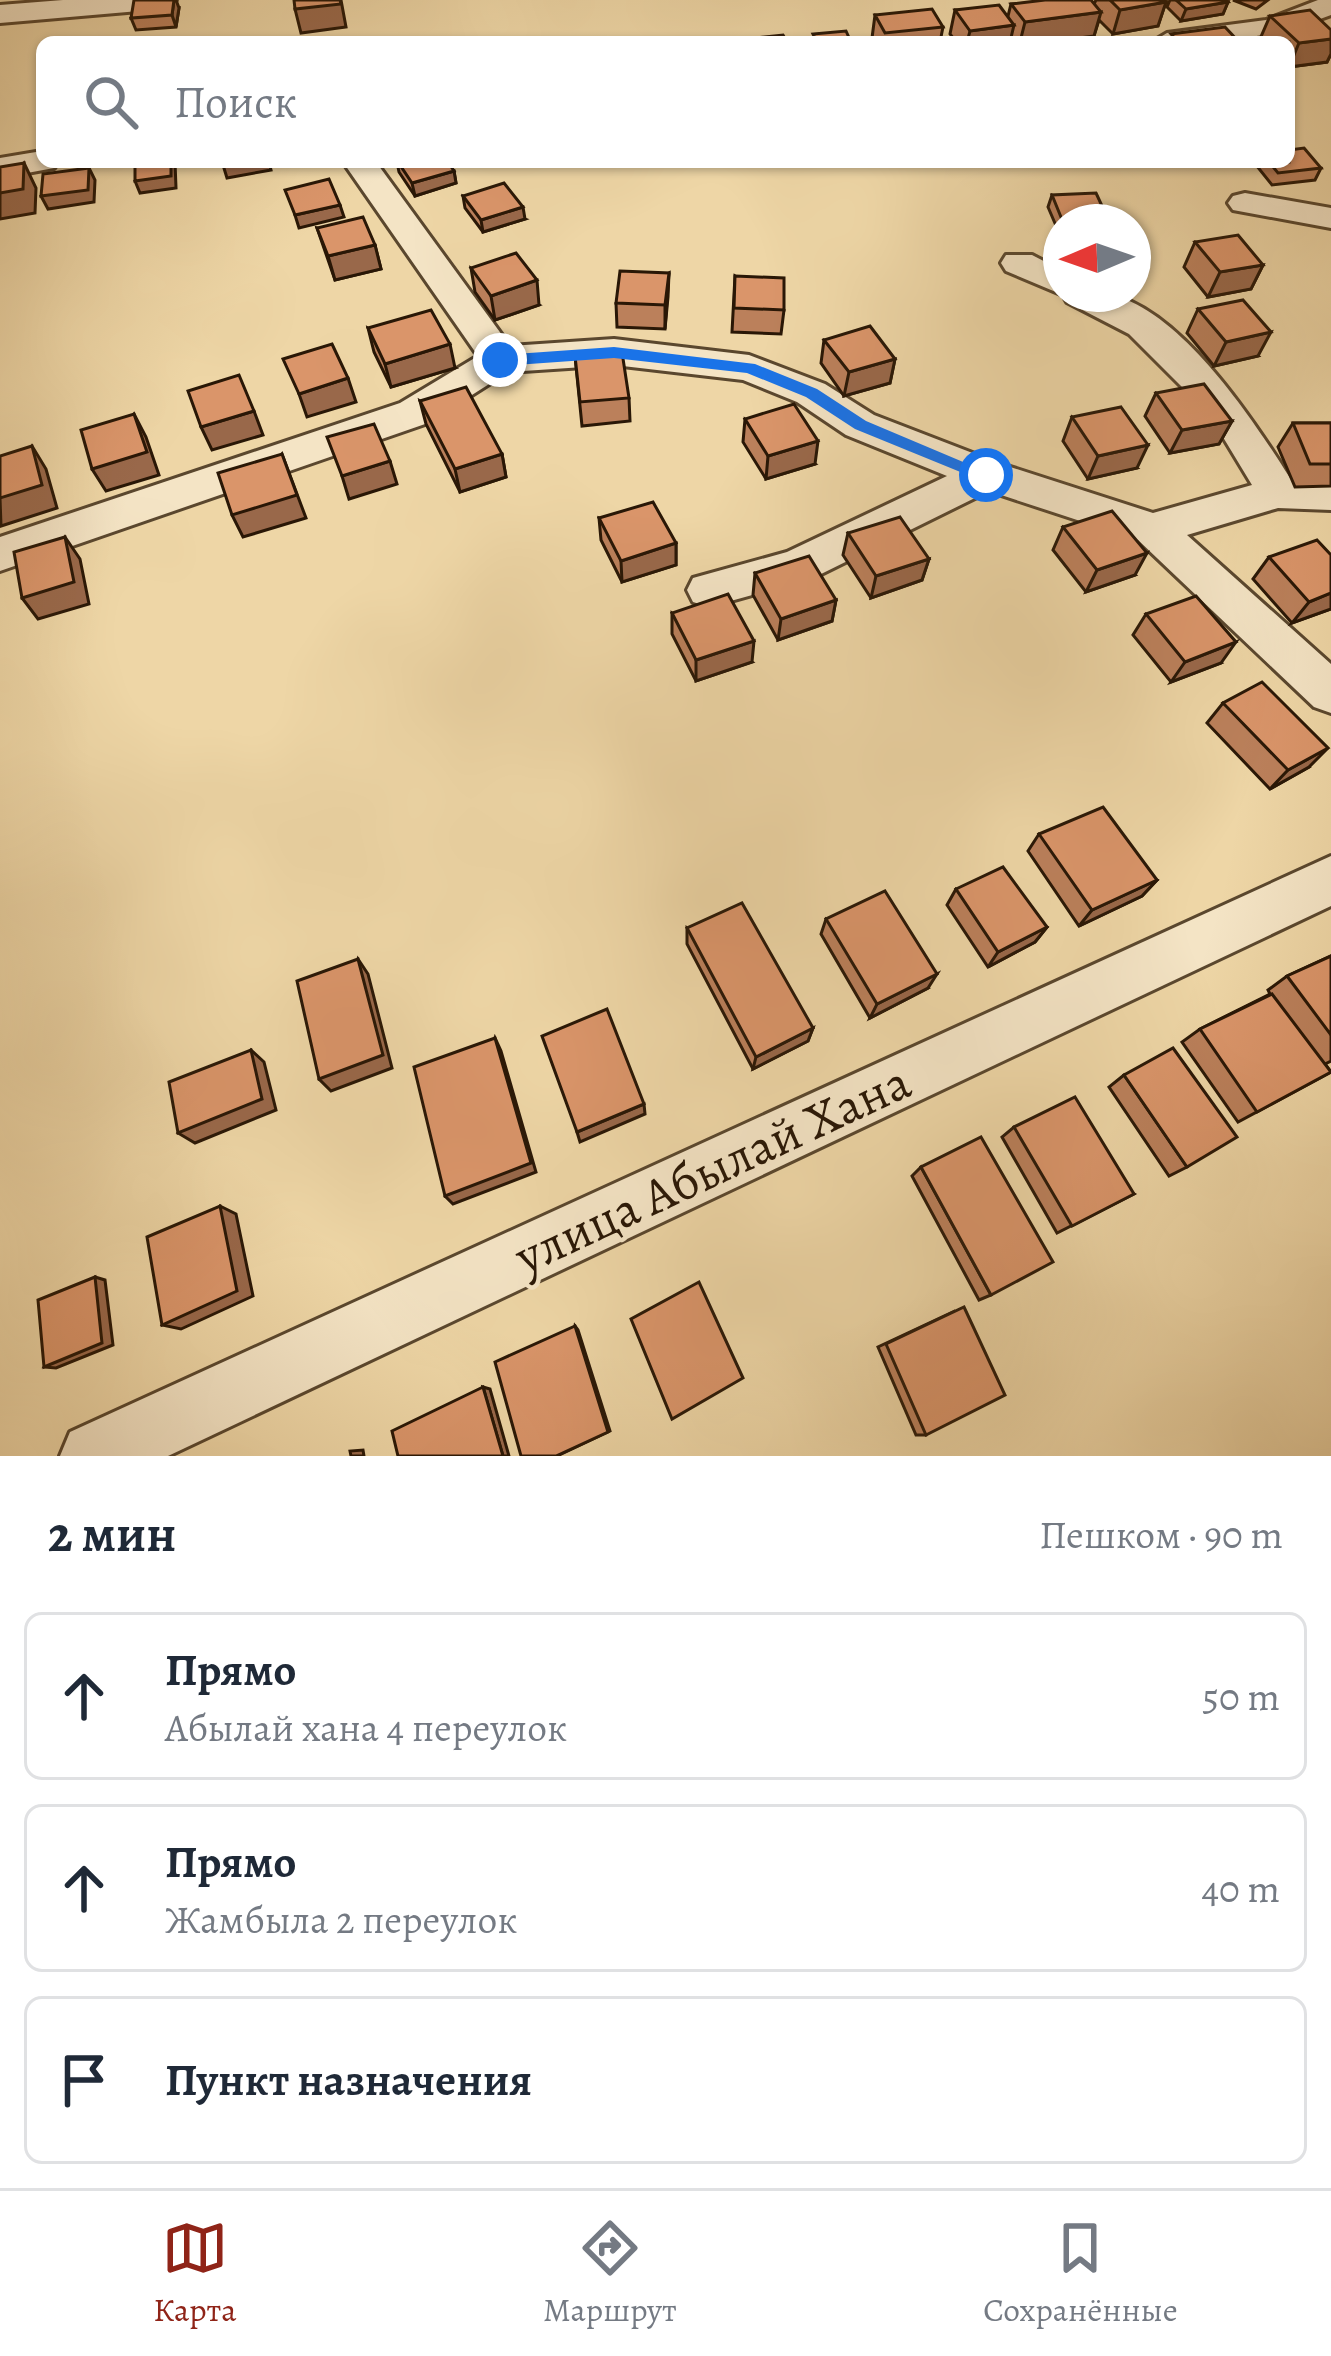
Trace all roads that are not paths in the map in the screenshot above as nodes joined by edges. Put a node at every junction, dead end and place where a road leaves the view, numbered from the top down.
1 (163, 0) edge
2 (1331, 4) edge
3 (0, 14) edge
4 (1212, 36) edge
5 (36, 162) edge
6 (0, 167) edge
7 (363, 168) edge
8 (1245, 202) dead end
9 (1331, 218) edge
10 (1019, 263) dead end
11 (1043, 275) edge
12 (1116, 312) edge
13 (500, 360) junction
14 (986, 475) junction
15 (1278, 493) junction
16 (1331, 495) edge
17 (1153, 529) junction
18 (0, 554) edge
19 (709, 590) dead end
20 (1331, 693) edge
21 (1331, 880) edge
22 (94, 1456) edge

1 - 3 street
2 - 4 street
5 - 6 street
7 - 13 street
8 - 9 street
10 - 11 street
12 - 15 street
13 - 14 street
13 - 18 street
14 - 17 street
14 - 19 street
15 - 16 street
15 - 17 street
17 - 20 street
21 - 22 street, улица Абылай Хана

